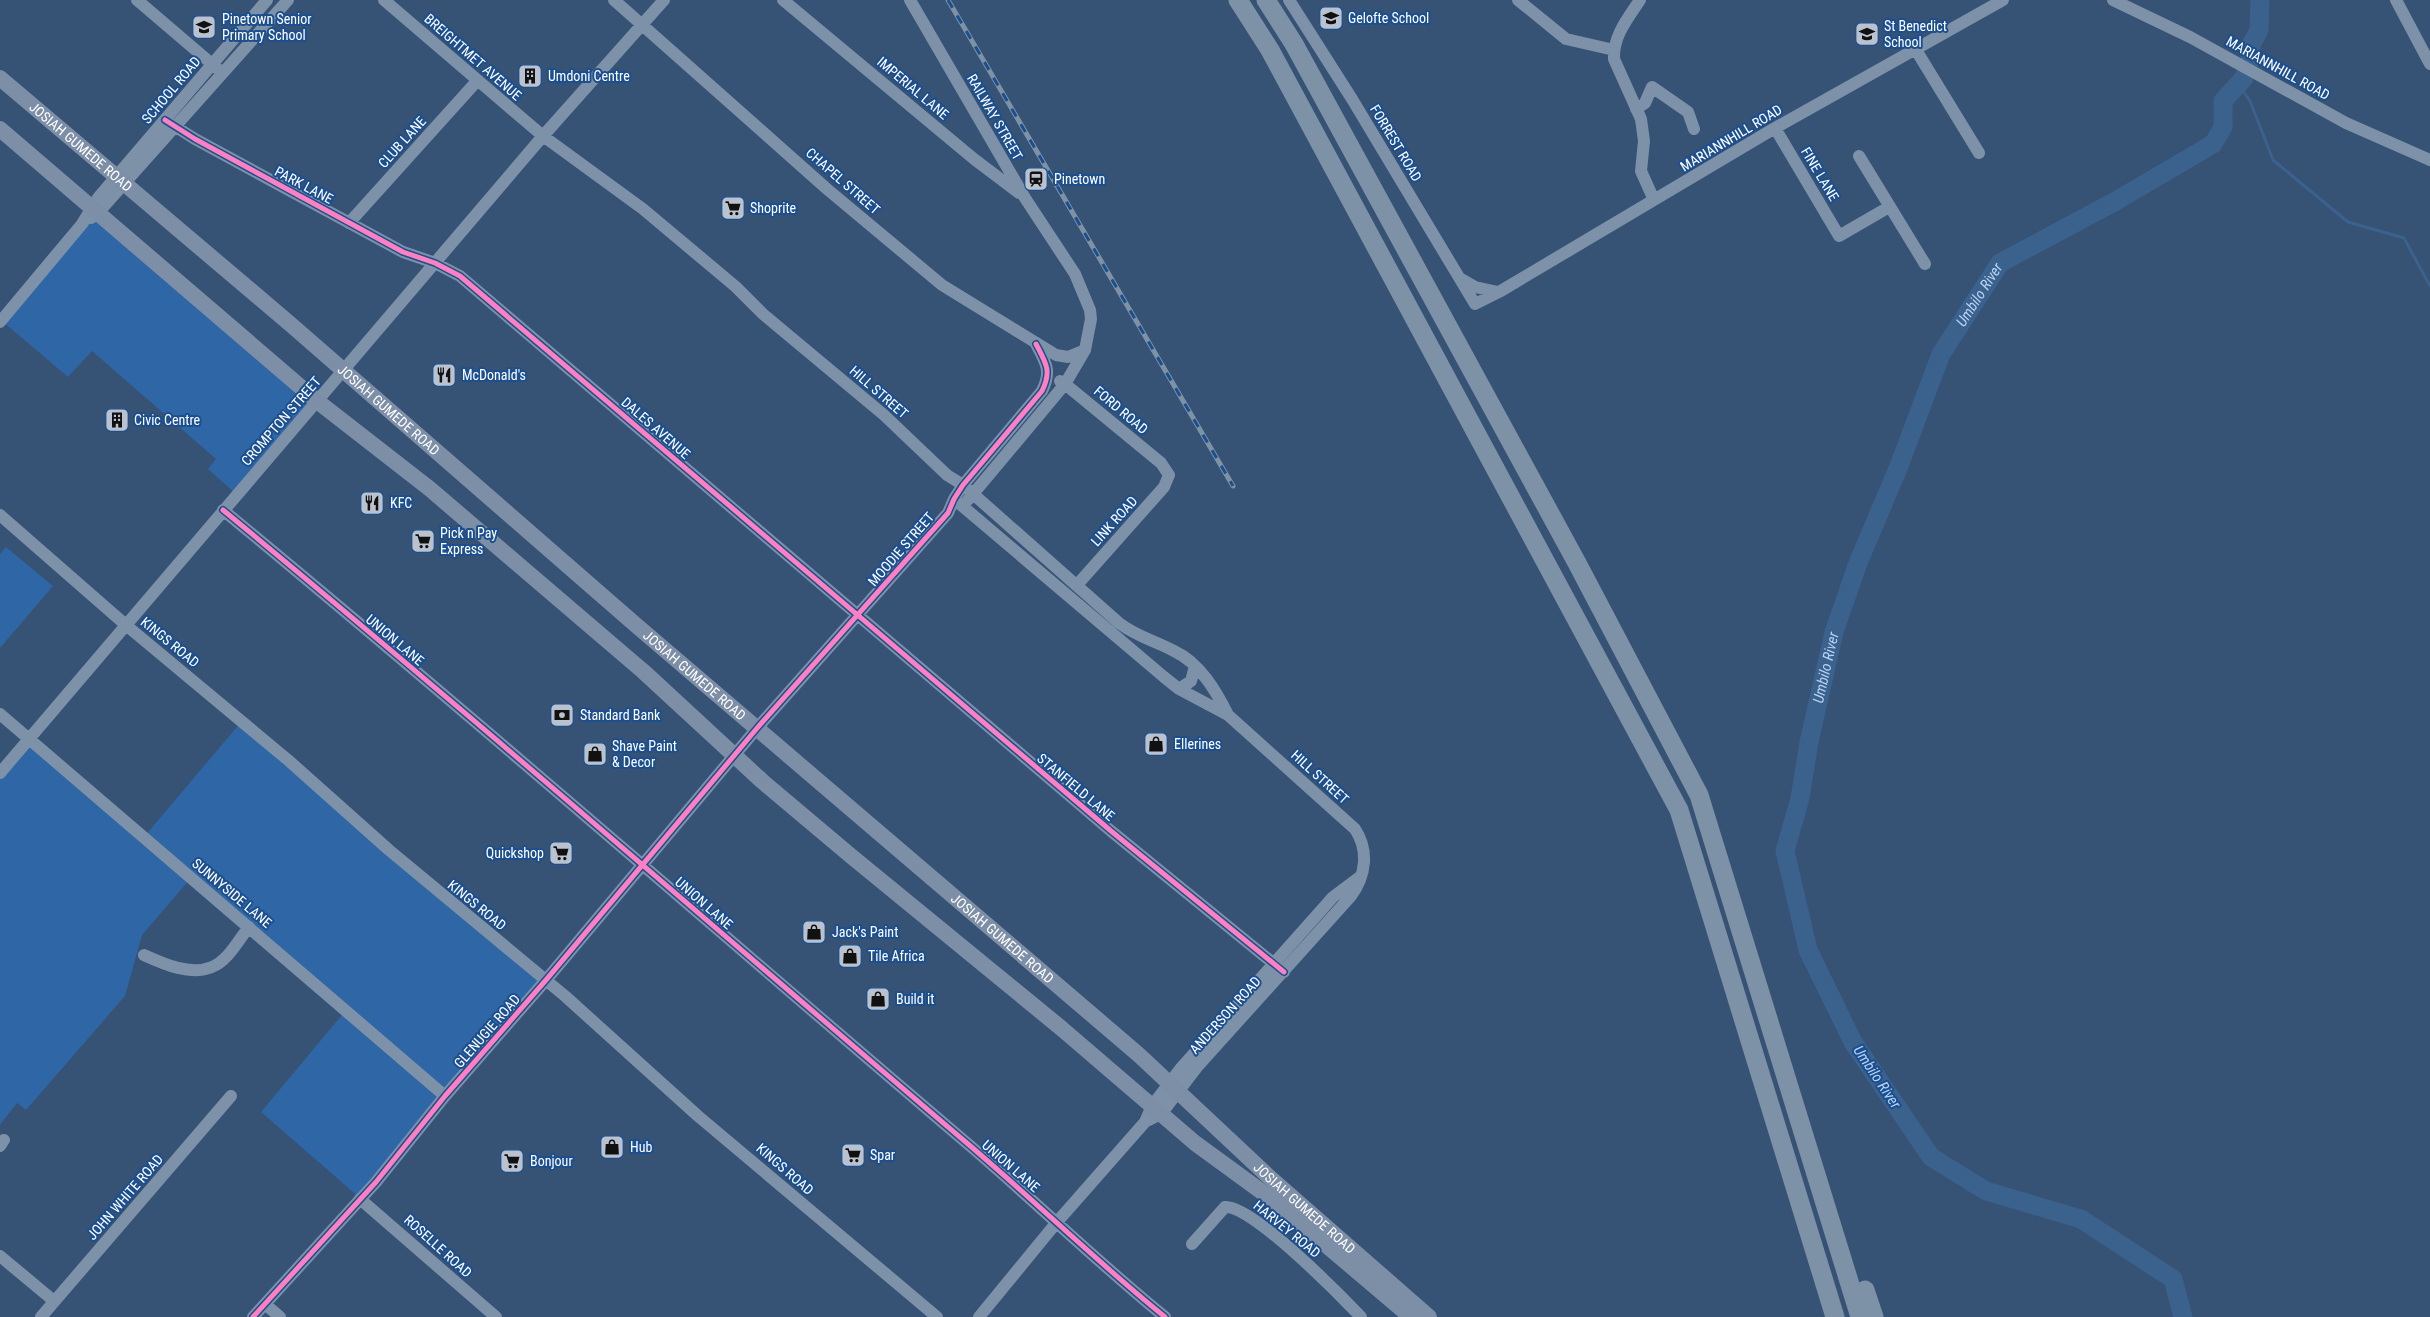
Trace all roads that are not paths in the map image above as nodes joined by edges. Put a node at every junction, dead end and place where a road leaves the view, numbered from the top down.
1 (137, 0) edge
2 (267, 0) edge
3 (288, 0) edge
4 (384, 0) edge
5 (614, 0) edge
6 (664, 0) edge
7 (783, 0) edge
8 (910, 0) edge
9 (1238, 0) edge
10 (1266, 0) edge
11 (1289, 0) edge
12 (1518, 0) edge
13 (1640, 0) edge
14 (2003, 0) edge
15 (2112, 0) edge
16 (2396, 0) edge
17 (643, 26) junction
18 (1614, 50) junction
19 (1916, 50) junction
20 (212, 64) junction
21 (2430, 64) edge
22 (223, 74) junction
23 (0, 78) edge
24 (476, 81) junction
25 (1636, 109) junction
26 (169, 123) junction
27 (1775, 128) junction
28 (0, 129) edge
29 (1694, 130) dead end
30 (543, 136) junction
31 (1979, 154) dead end
32 (1859, 156) dead end
33 (2430, 160) edge
34 (121, 181) junction
35 (1025, 198) junction
36 (1654, 200) junction
37 (1889, 207) junction
38 (94, 211) junction
39 (349, 223) junction
40 (435, 263) junction
41 (1925, 264) dead end
42 (1459, 278) junction
43 (1499, 292) junction
44 (1475, 304) joint
45 (0, 322) edge
46 (1036, 344) junction
47 (1084, 350) junction
48 (343, 371) junction
49 (1048, 376) junction
50 (1066, 384) junction
51 (317, 401) junction
52 (1169, 475) joint
53 (963, 485) junction
54 (973, 494) junction
55 (958, 503) junction
56 (224, 510) junction
57 (0, 515) edge
58 (1077, 585) junction
59 (858, 615) junction
60 (127, 626) junction
61 (1196, 666) junction
62 (1179, 689) junction
63 (0, 714) edge
64 (1228, 715) junction
65 (758, 728) junction
66 (29, 740) junction
67 (734, 756) junction
68 (0, 773) edge
69 (643, 864) junction
70 (1361, 876) joint
71 (249, 926) junction
72 (144, 955) dead end
73 (1279, 968) junction
74 (546, 980) junction
75 (1757, 1060) junction
76 (1175, 1087) junction
77 (231, 1096) dead end
78 (445, 1096) junction
79 (1156, 1110) junction
80 (1801, 1120) junction
81 (360, 1199) junction
82 (1057, 1222) junction
83 (1192, 1244) dead end
84 (0, 1256) edge
85 (54, 1301) junction
86 (265, 1304) junction
87 (41, 1317) edge
88 (253, 1317) edge
89 (280, 1317) edge
90 (496, 1317) edge
91 (938, 1317) edge
92 (978, 1317) edge
93 (1165, 1317) edge
94 (1362, 1317) edge
95 (1411, 1317) edge
96 (1429, 1317) edge
97 (1827, 1317) edge
98 (1835, 1317) edge
99 (1860, 1317) edge
100 (1874, 1317) edge

1 - 20 street
2 - 20 street, SCHOOL ROAD
3 - 22 street, SCHOOL ROAD
4 - 24 street, BREIGHTMET AVENUE
5 - 17 street, CHAPEL STREET
6 - 17 street, CROMPTON STREET
7 - 35 street, IMPERIAL LANE
8 - 35 street, RAILWAY STREET
9 - 75 highway
10 - 80 highway
11 - 42 street, FORREST ROAD
12 - 18 street
13 - 18 street
14 - 19 street, MARIANNHILL ROAD
15 - 33 street, MARIANNHILL ROAD
16 - 21 street
17 - 30 street, CROMPTON STREET
17 - 46 street, CHAPEL STREET
18 - 25 street
19 - 27 street, MARIANNHILL ROAD
19 - 31 street
20 - 22 street
20 - 26 street, SCHOOL ROAD
22 - 26 street, SCHOOL ROAD
23 - 34 main road, JOSIAH GUMEDE ROAD
24 - 30 street, BREIGHTMET AVENUE
24 - 39 street, CLUB LANE
25 - 29 street
25 - 36 street
26 - 34 street, SCHOOL ROAD
26 - 39 street, PARK LANE
27 - 36 street, MARIANNHILL ROAD
27 - 37 street, FINE LANE
28 - 38 main road, JOSIAH GUMEDE ROAD
30 - 40 street, CROMPTON STREET
30 - 53 street, HILL STREET
32 - 37 street
34 - 38 street, SCHOOL ROAD
34 - 48 main road, JOSIAH GUMEDE ROAD
35 - 47 street, RAILWAY STREET
36 - 43 street, MARIANNHILL ROAD
37 - 41 street
38 - 45 street, SCHOOL ROAD
38 - 51 main road, JOSIAH GUMEDE ROAD
39 - 40 street, PARK LANE
40 - 48 street, CROMPTON STREET
40 - 59 street, DALES AVENUE
42 - 43 street
42 - 44 street, FORREST ROAD
43 - 44 street, MARIANNHILL ROAD
46 - 47 street, CHAPEL STREET
46 - 49 street
47 - 50 street, RAILWAY STREET
48 - 51 street, CROMPTON STREET
48 - 65 main road, JOSIAH GUMEDE ROAD
49 - 50 street, FORD ROAD
49 - 53 street
50 - 52 street, FORD ROAD
50 - 54 street, MOODIE STREET
51 - 56 street, CROMPTON STREET
51 - 67 main road, JOSIAH GUMEDE ROAD
52 - 58 street, LINK ROAD
53 - 54 street, HILL STREET
53 - 55 street
54 - 55 street, MOODIE STREET
54 - 58 street, HILL STREET
55 - 59 street, MOODIE STREET
55 - 62 street, HILL STREET
56 - 60 street, CROMPTON STREET
56 - 69 street, UNION LANE
57 - 60 street, KINGS ROAD
58 - 61 street, HILL STREET
59 - 65 street, MOODIE STREET
59 - 73 street, STANFIELD LANE
60 - 66 street, CROMPTON STREET
60 - 74 street, KINGS ROAD
61 - 62 street
61 - 64 street, HILL STREET
62 - 64 street, HILL STREET
63 - 66 street, SUNNYSIDE LANE
64 - 70 street, HILL STREET
65 - 67 street, MOODIE STREET
65 - 76 main road, JOSIAH GUMEDE ROAD
66 - 68 street, CROMPTON STREET
66 - 71 street, SUNNYSIDE LANE
67 - 69 street, GLENUGIE ROAD
67 - 79 main road, JOSIAH GUMEDE ROAD
69 - 74 street, GLENUGIE ROAD
69 - 82 street, UNION LANE
70 - 73 street, ANDERSON ROAD
71 - 72 street
71 - 78 street, SUNNYSIDE LANE
73 - 76 street, ANDERSON ROAD
74 - 78 street, GLENUGIE ROAD
74 - 91 street, KINGS ROAD
75 - 97 highway
75 - 98 highway
76 - 79 street, ANDERSON ROAD
76 - 96 main road, JOSIAH GUMEDE ROAD
77 - 85 street, JOHN WHITE ROAD
78 - 81 street, GLENUGIE ROAD
79 - 82 street, ANDERSON ROAD
79 - 95 main road, JOSIAH GUMEDE ROAD
80 - 99 highway
80 - 100 highway
81 - 86 street, GLENUGIE ROAD
81 - 90 street, ROSELLE ROAD
82 - 92 street, ANDERSON ROAD
82 - 93 street, UNION LANE
83 - 94 street, HARVEY ROAD
84 - 85 street
85 - 87 street, JOHN WHITE ROAD
86 - 88 street, GLENUGIE ROAD
86 - 89 street

